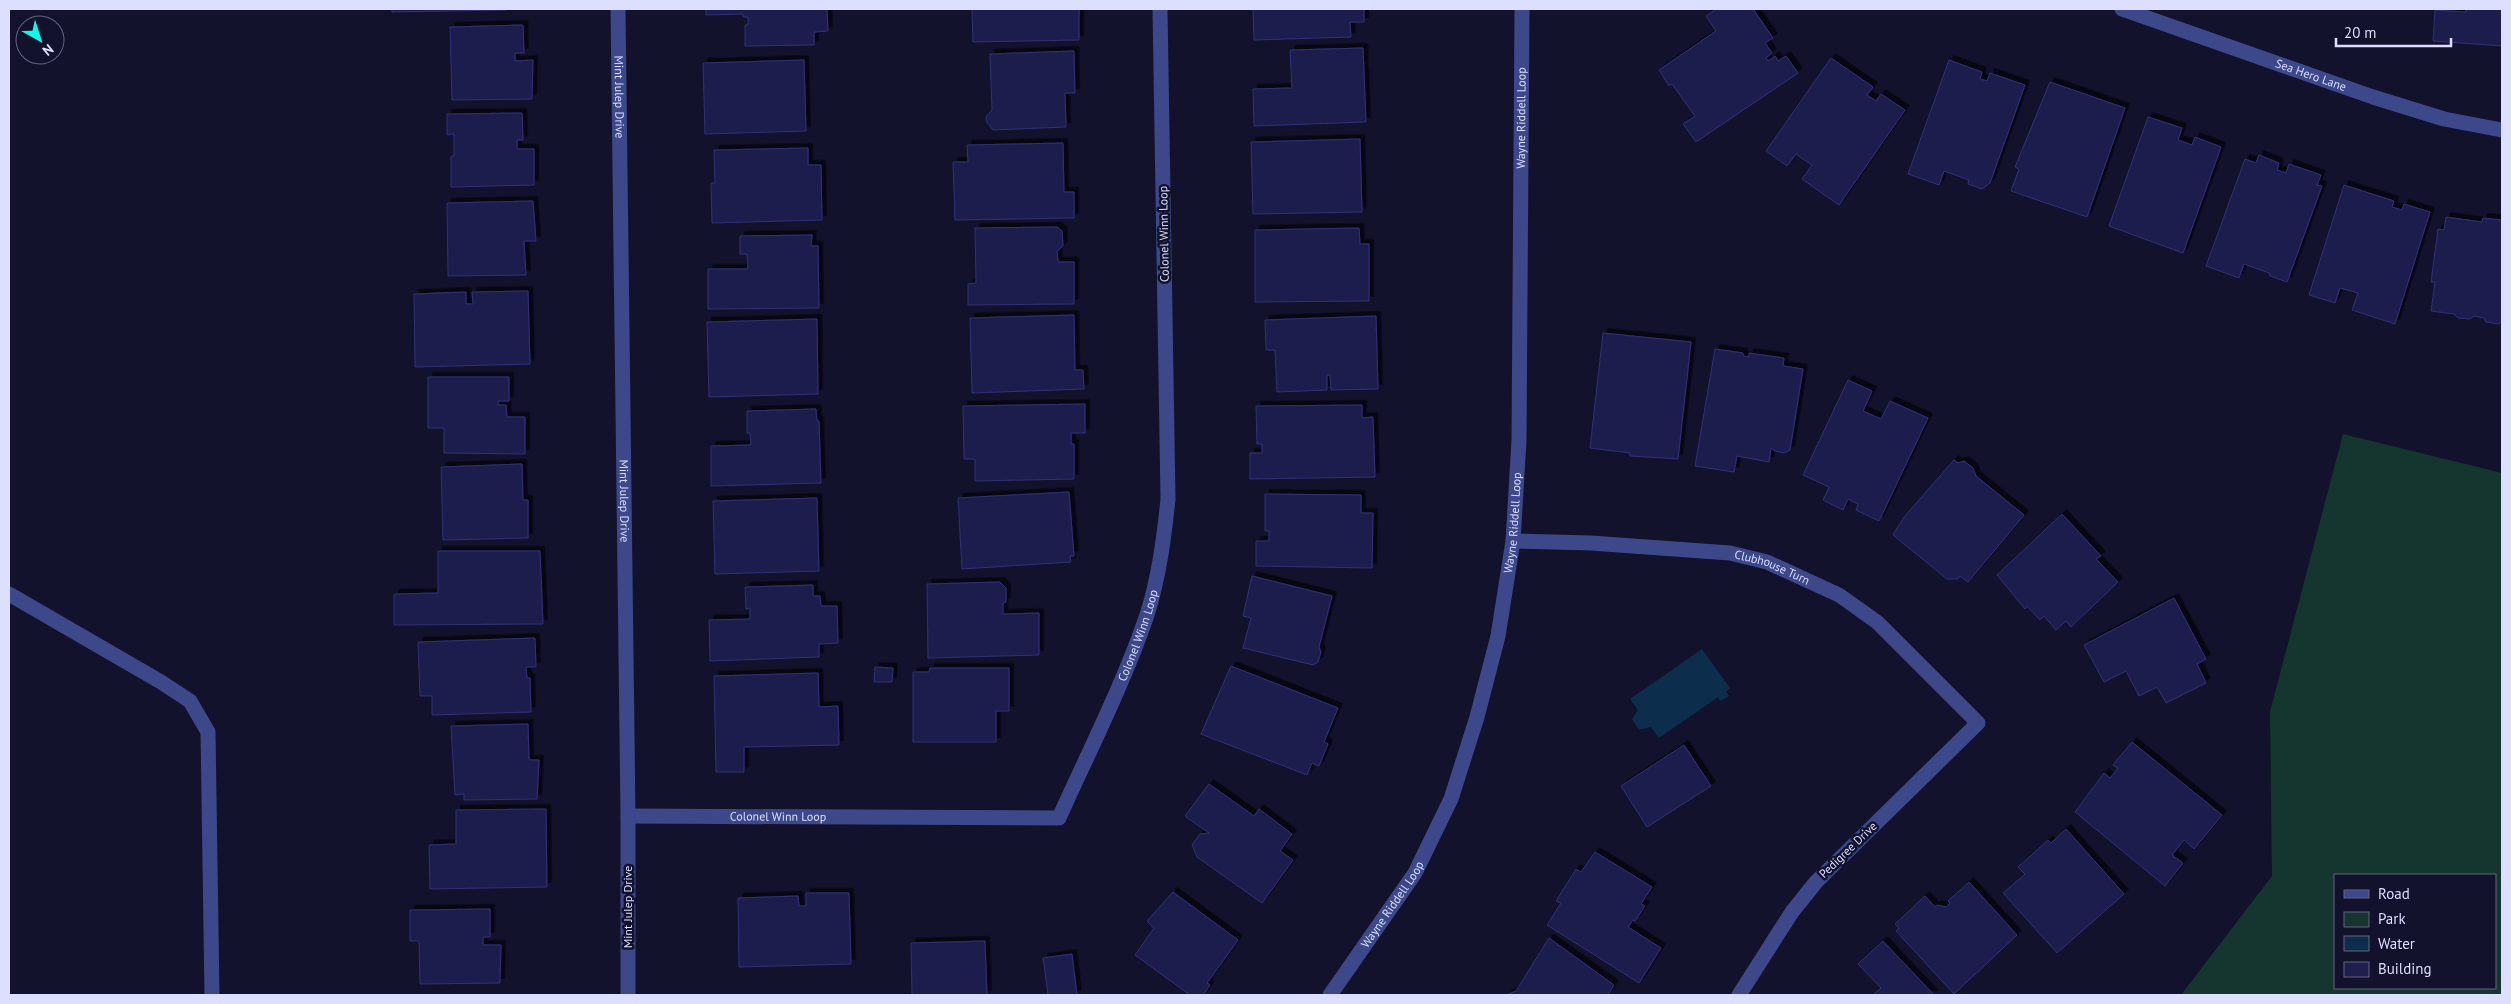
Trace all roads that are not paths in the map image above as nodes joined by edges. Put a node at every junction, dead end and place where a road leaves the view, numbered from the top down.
1 (618, 9) edge
2 (1160, 9) edge
3 (1522, 9) edge
4 (2122, 9) edge
5 (2502, 130) edge
6 (1513, 541) junction
7 (9, 594) edge
8 (1978, 723) joint
9 (628, 816) junction
10 (212, 995) edge
11 (628, 995) edge
12 (1330, 995) edge
13 (1739, 995) edge

1 - 9 street, Mint Julep Drive
2 - 9 street, Colonel Winn Loop
3 - 6 street, Wayne Riddell Loop
4 - 5 street, Sea Hero Lane
6 - 8 street, Clubhouse Turn
6 - 12 street, Wayne Riddell Loop
7 - 10 street
8 - 13 street, Pedigree Drive
9 - 11 street, Mint Julep Drive

